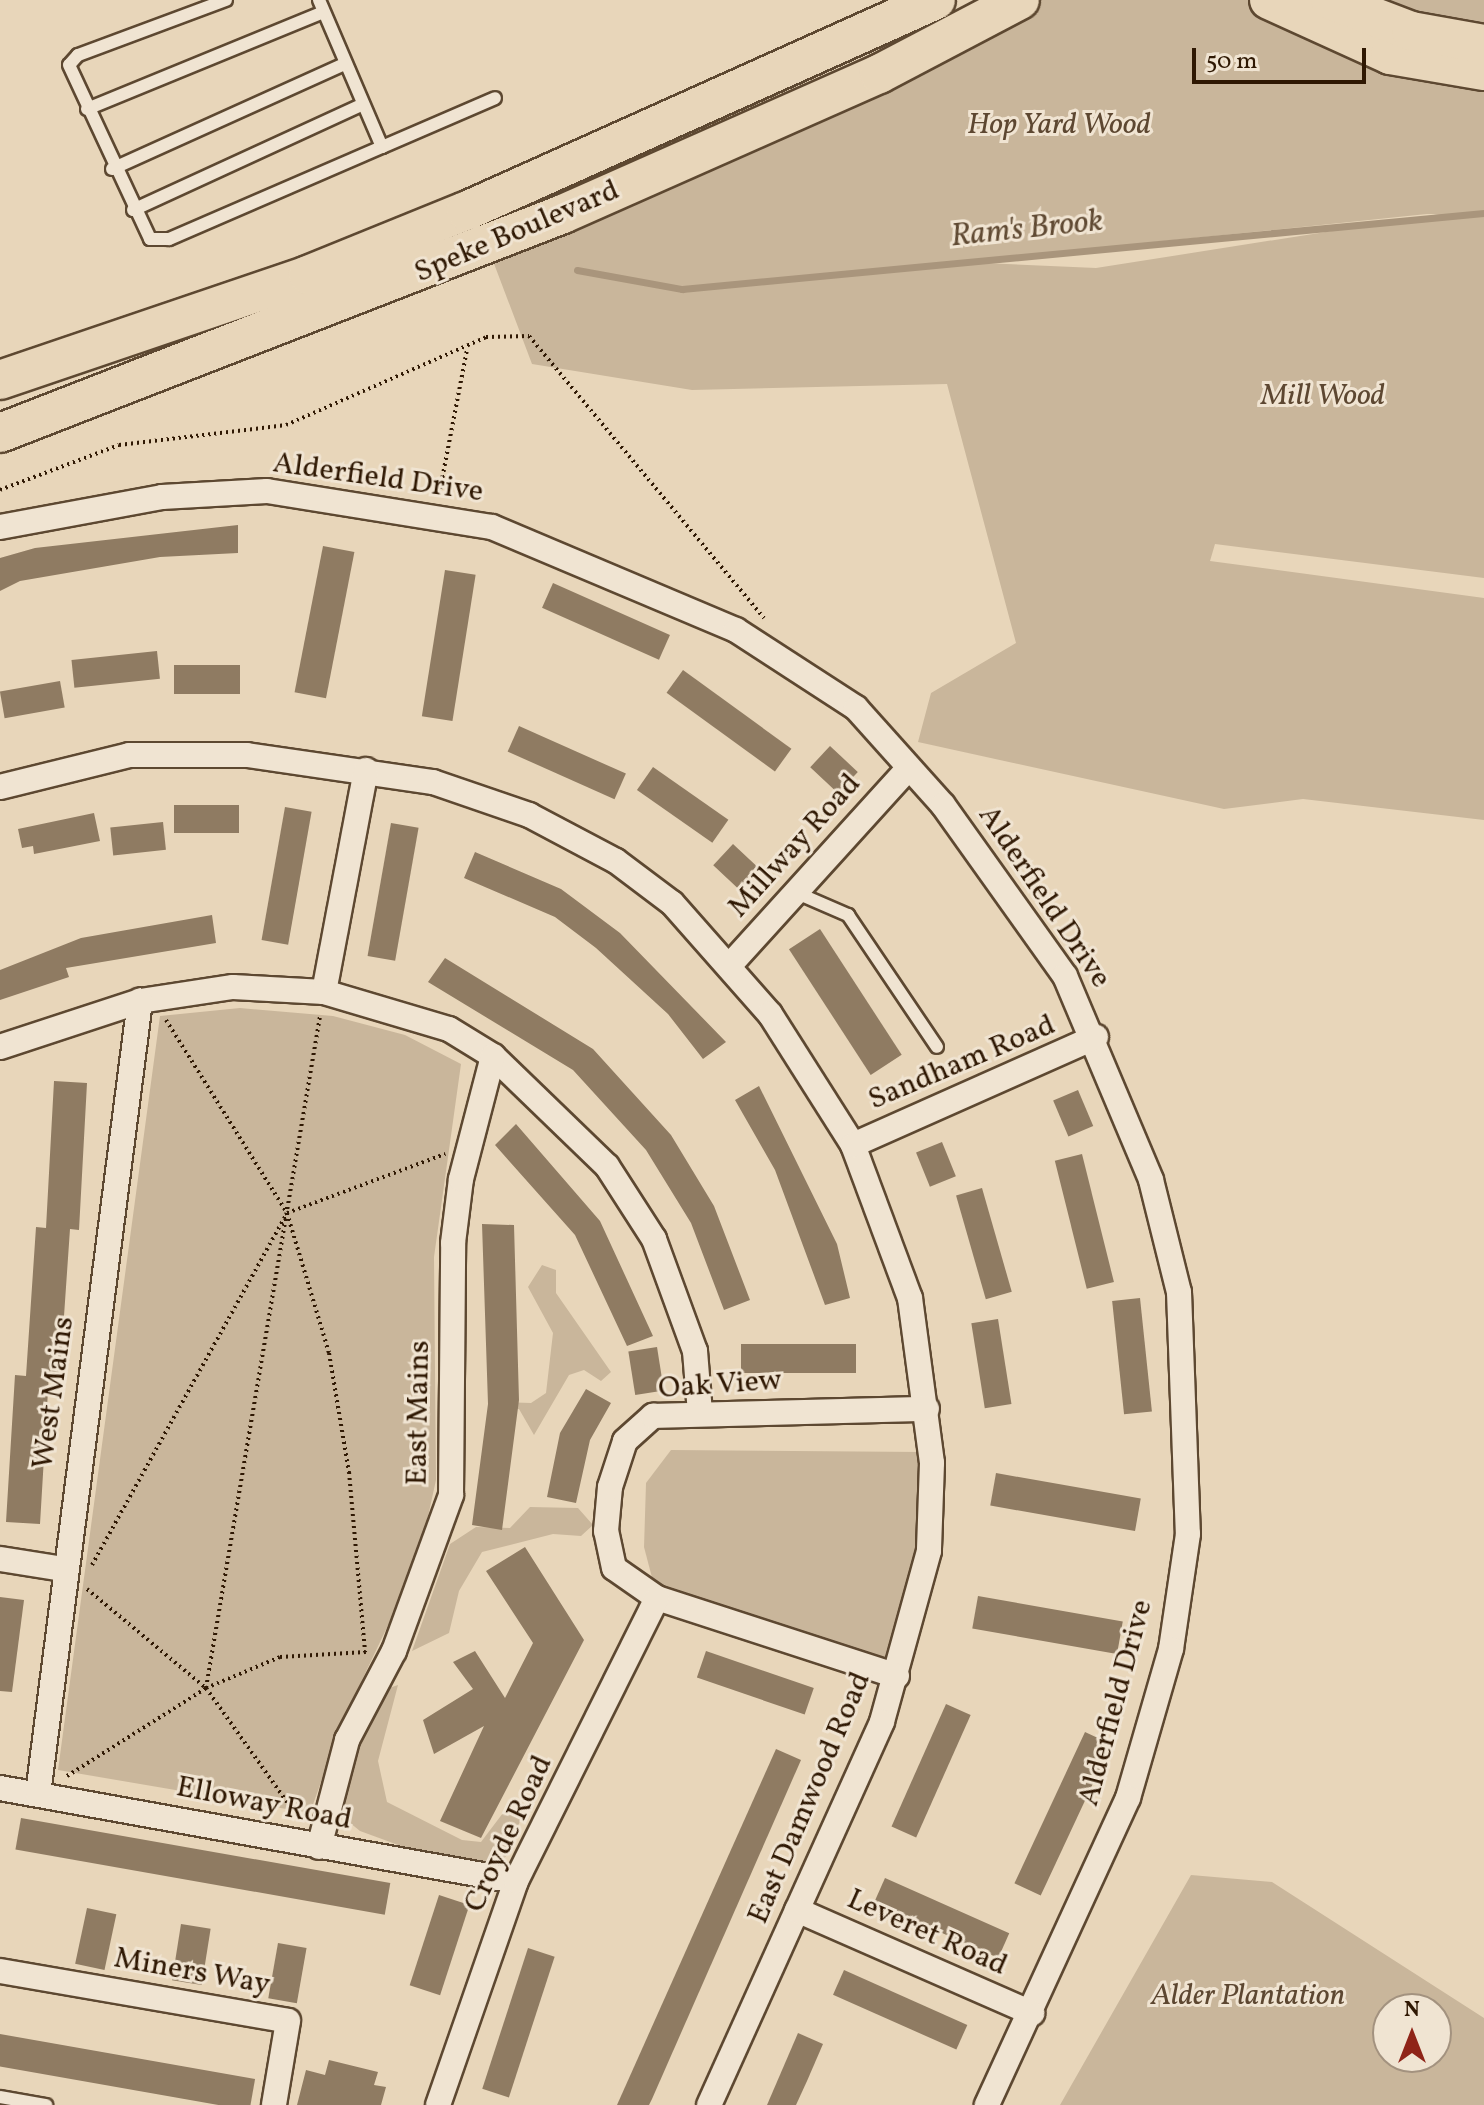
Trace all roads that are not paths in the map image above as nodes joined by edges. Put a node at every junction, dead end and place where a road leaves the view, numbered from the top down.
1 (226, 0) edge
2 (936, 0) edge
3 (1020, 0) edge
4 (1269, 0) edge
5 (1330, 0) edge
6 (321, 6) edge
7 (1484, 44) edge
8 (342, 65) junction
9 (1484, 71) edge
10 (495, 98) dead end
11 (361, 105) junction
12 (87, 109) junction
13 (382, 147) junction
14 (112, 169) junction
15 (133, 210) junction
16 (0, 380) edge
17 (0, 433) edge
18 (0, 527) edge
19 (908, 769) junction
20 (366, 770) junction
21 (0, 787) edge
22 (797, 893) junction
23 (730, 965) junction
24 (324, 992) junction
25 (146, 999) junction
26 (1096, 1037) junction
27 (0, 1047) edge
28 (937, 1047) dead end
29 (493, 1056) junction
30 (853, 1145) junction
31 (927, 1409) junction
32 (700, 1413) junction
33 (0, 1559) edge
34 (72, 1577) junction
35 (657, 1598) junction
36 (897, 1676) junction
37 (0, 1788) edge
38 (38, 1794) junction
39 (319, 1847) junction
40 (516, 1881) junction
41 (797, 1910) junction
42 (0, 1971) edge
43 (1032, 2013) junction
44 (0, 2097) edge
45 (46, 2105) edge
46 (274, 2105) edge
47 (438, 2105) edge
48 (709, 2105) edge
49 (987, 2105) edge

1 - 12 lane
2 - 16 highway, Speke Boulevard
3 - 17 highway, Speke Boulevard
4 - 9 highway
5 - 7 highway
6 - 8 lane
6 - 12 lane
8 - 11 lane
8 - 14 lane
10 - 13 lane
11 - 13 lane
11 - 15 lane
12 - 14 lane
13 - 15 lane
14 - 15 lane
18 - 19 street, Alderfield Drive
19 - 22 street, Millway Road
19 - 26 street, Alderfield Drive
20 - 21 street, East Damwood Road
20 - 23 street, East Damwood Road
20 - 24 street
22 - 23 street, Millway Road
22 - 28 lane
23 - 30 street, East Damwood Road
24 - 25 street
24 - 29 street
25 - 27 street
25 - 34 street, West Mains
26 - 30 street, Sandham Road
26 - 43 street, Alderfield Drive
29 - 32 street
29 - 39 street, East Mains
30 - 31 street, East Damwood Road
31 - 32 street, Oak View
31 - 36 street, East Damwood Road
32 - 35 street, Oak View
33 - 34 street
34 - 38 street, West Mains
35 - 36 street, Oak View
35 - 40 street, Croyde Road
36 - 41 street, East Damwood Road
37 - 38 street, Elloway Road
38 - 39 street, Elloway Road
39 - 40 street, Elloway Road
40 - 47 street, Croyde Road
41 - 43 street, Leveret Road
41 - 48 street, East Damwood Road
42 - 46 street, Miners Way
43 - 49 street, Alderfield Drive
44 - 45 lane

